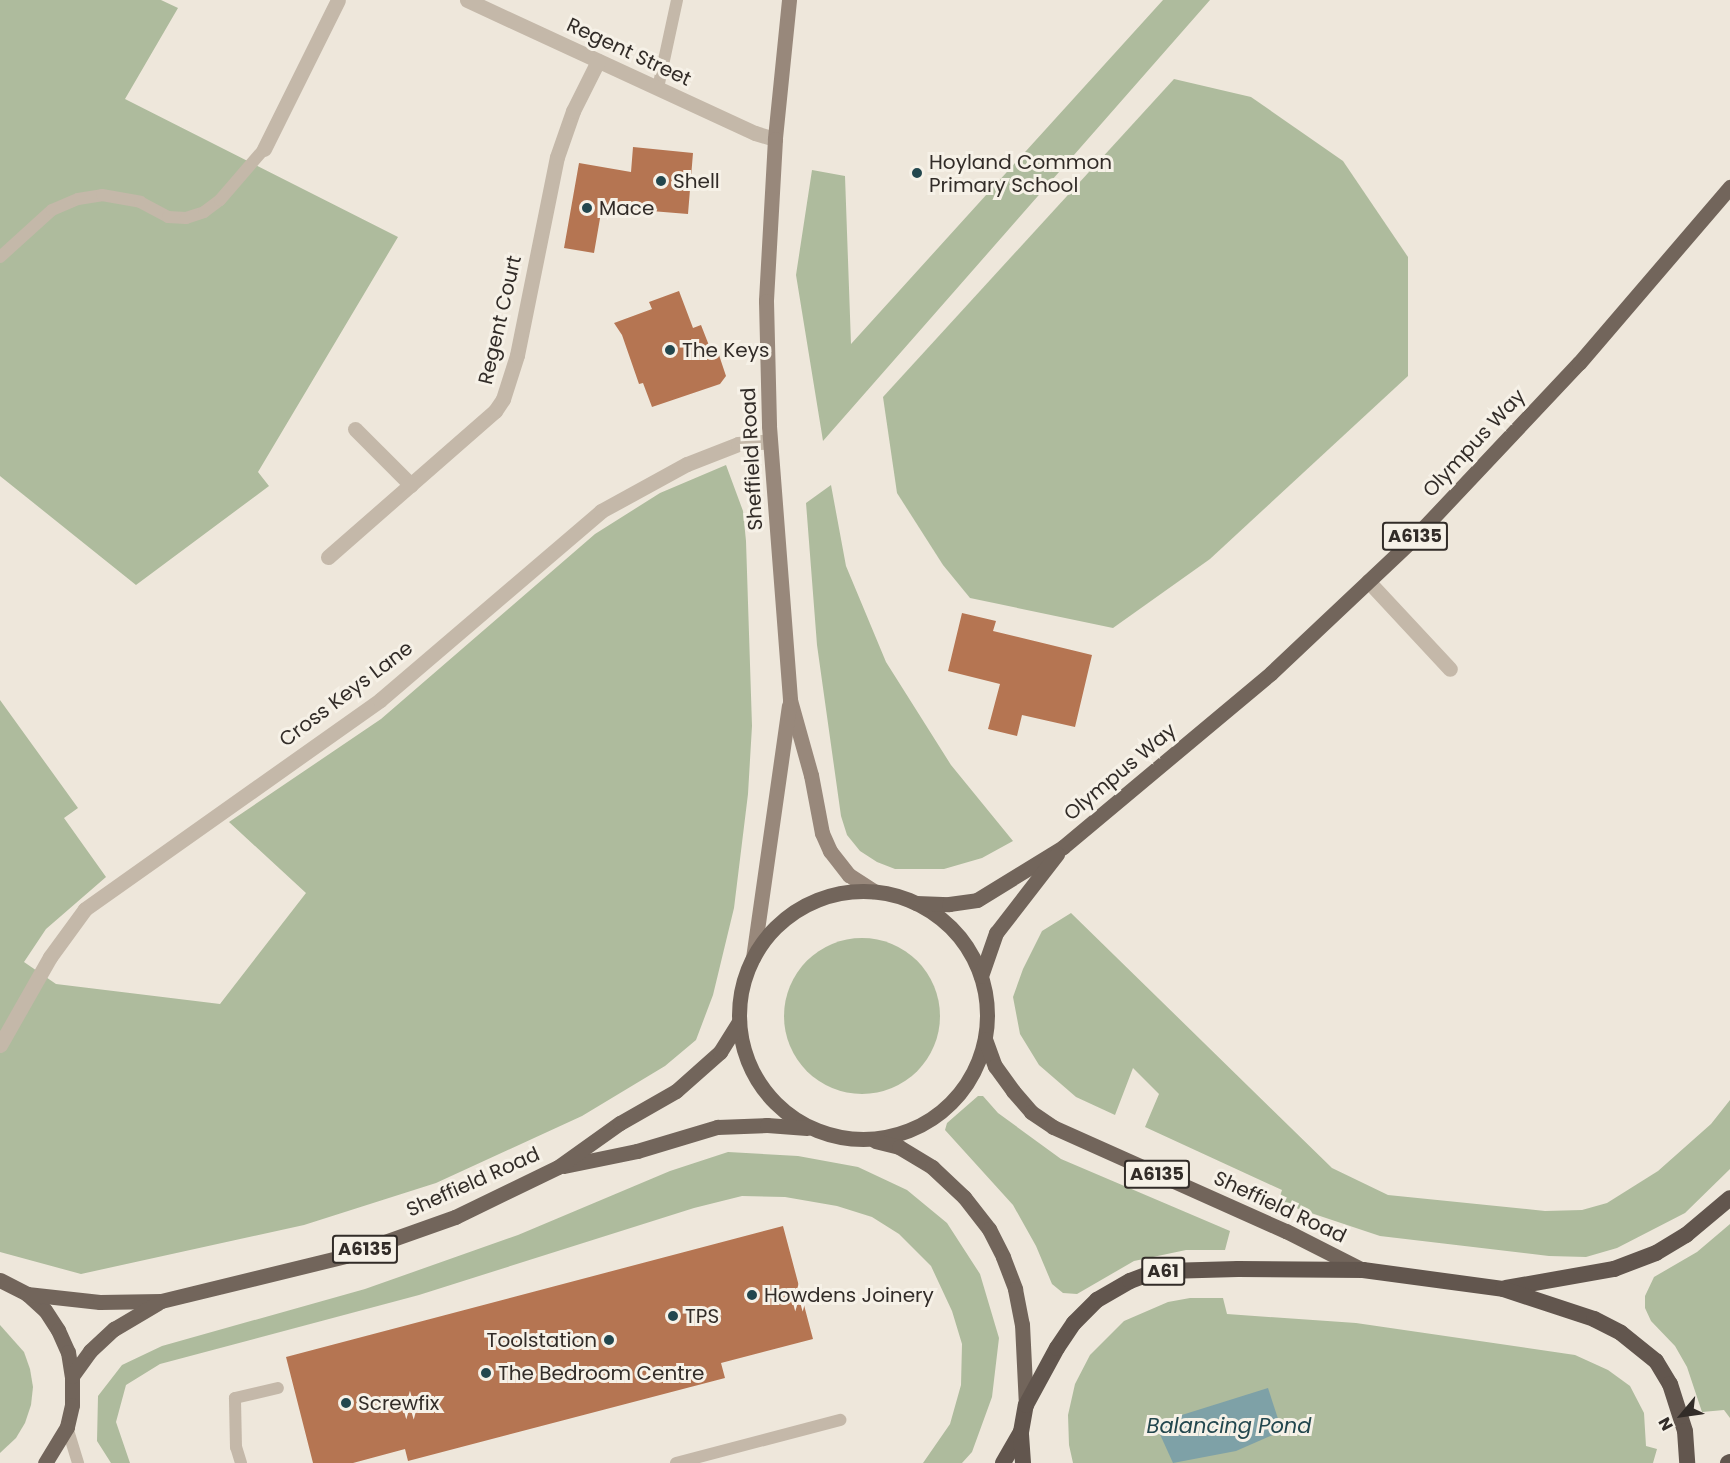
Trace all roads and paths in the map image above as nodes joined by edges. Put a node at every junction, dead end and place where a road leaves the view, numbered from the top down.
1 (338, 0) edge
2 (467, 0) edge
3 (677, 0) edge
4 (789, 0) edge
5 (598, 61) junction
6 (658, 88) junction
7 (775, 139) junction
8 (264, 149) joint
9 (1730, 187) edge
10 (0, 257) edge
11 (355, 429) dead end
12 (770, 441) junction
13 (411, 484) junction
14 (328, 557) dead end
15 (1368, 581) junction
16 (1450, 669) dead end
17 (790, 700) junction
18 (1063, 847) junction
19 (874, 891) junction
20 (916, 903) junction
21 (753, 958) junction
22 (981, 976) junction
23 (739, 1021) junction
24 (985, 1039) junction
25 (0, 1045) edge
26 (812, 1129) junction
27 (867, 1140) junction
28 (558, 1167) junction
29 (1730, 1198) edge
30 (1363, 1270) junction
31 (0, 1280) edge
32 (1503, 1289) junction
33 (27, 1294) junction
34 (161, 1301) junction
35 (72, 1376) junction
36 (278, 1388) dead end
37 (1026, 1406) junction
38 (840, 1420) dead end
39 (67, 1427) junction
40 (1021, 1432) junction
41 (45, 1463) edge
42 (78, 1463) edge
43 (240, 1463) edge
44 (676, 1463) edge
45 (1002, 1463) edge
46 (1023, 1463) edge
47 (1687, 1463) edge

1 - 8 street
2 - 5 street, Regent Street
3 - 6 lane
4 - 7 main road, Sheffield Road
5 - 6 street, Regent Street
5 - 13 street, Regent Court
6 - 7 street, Regent Street
7 - 12 main road, Sheffield Road
8 - 10 lane
9 - 15 main road, Olympus Way / A6135
11 - 13 street
12 - 17 main road, Sheffield Road
12 - 25 street, Cross Keys Lane
13 - 14 street, Regent Court
15 - 16 street
15 - 18 main road, Olympus Way / A6135
17 - 19 main road, Sheffield Road
17 - 21 main road, Sheffield Road
18 - 20 main road, Olympus Way / A6135
18 - 22 main road, Olympus Way / A6135
19 - 20 main road
19 - 21 main road
20 - 22 main road
21 - 23 main road
22 - 24 main road
23 - 26 main road
23 - 28 main road, Sheffield Road / A6135
24 - 27 main road
24 - 30 main road, Sheffield Road / A6135
26 - 27 main road
26 - 28 main road, Sheffield Road / A6135
27 - 37 main road
28 - 34 main road, Sheffield Road / A6135
29 - 32 highway, A61
30 - 32 highway, A61
30 - 37 highway, A61
31 - 33 main road
32 - 47 highway, A61
33 - 34 main road, Sheffield Road / A6135
33 - 35 main road
34 - 35 main road, Sheffield Road / A6135
35 - 39 main road
36 - 43 lane
37 - 40 highway, A61
38 - 44 lane
39 - 41 main road
39 - 42 lane
40 - 45 highway
40 - 46 highway, A61

